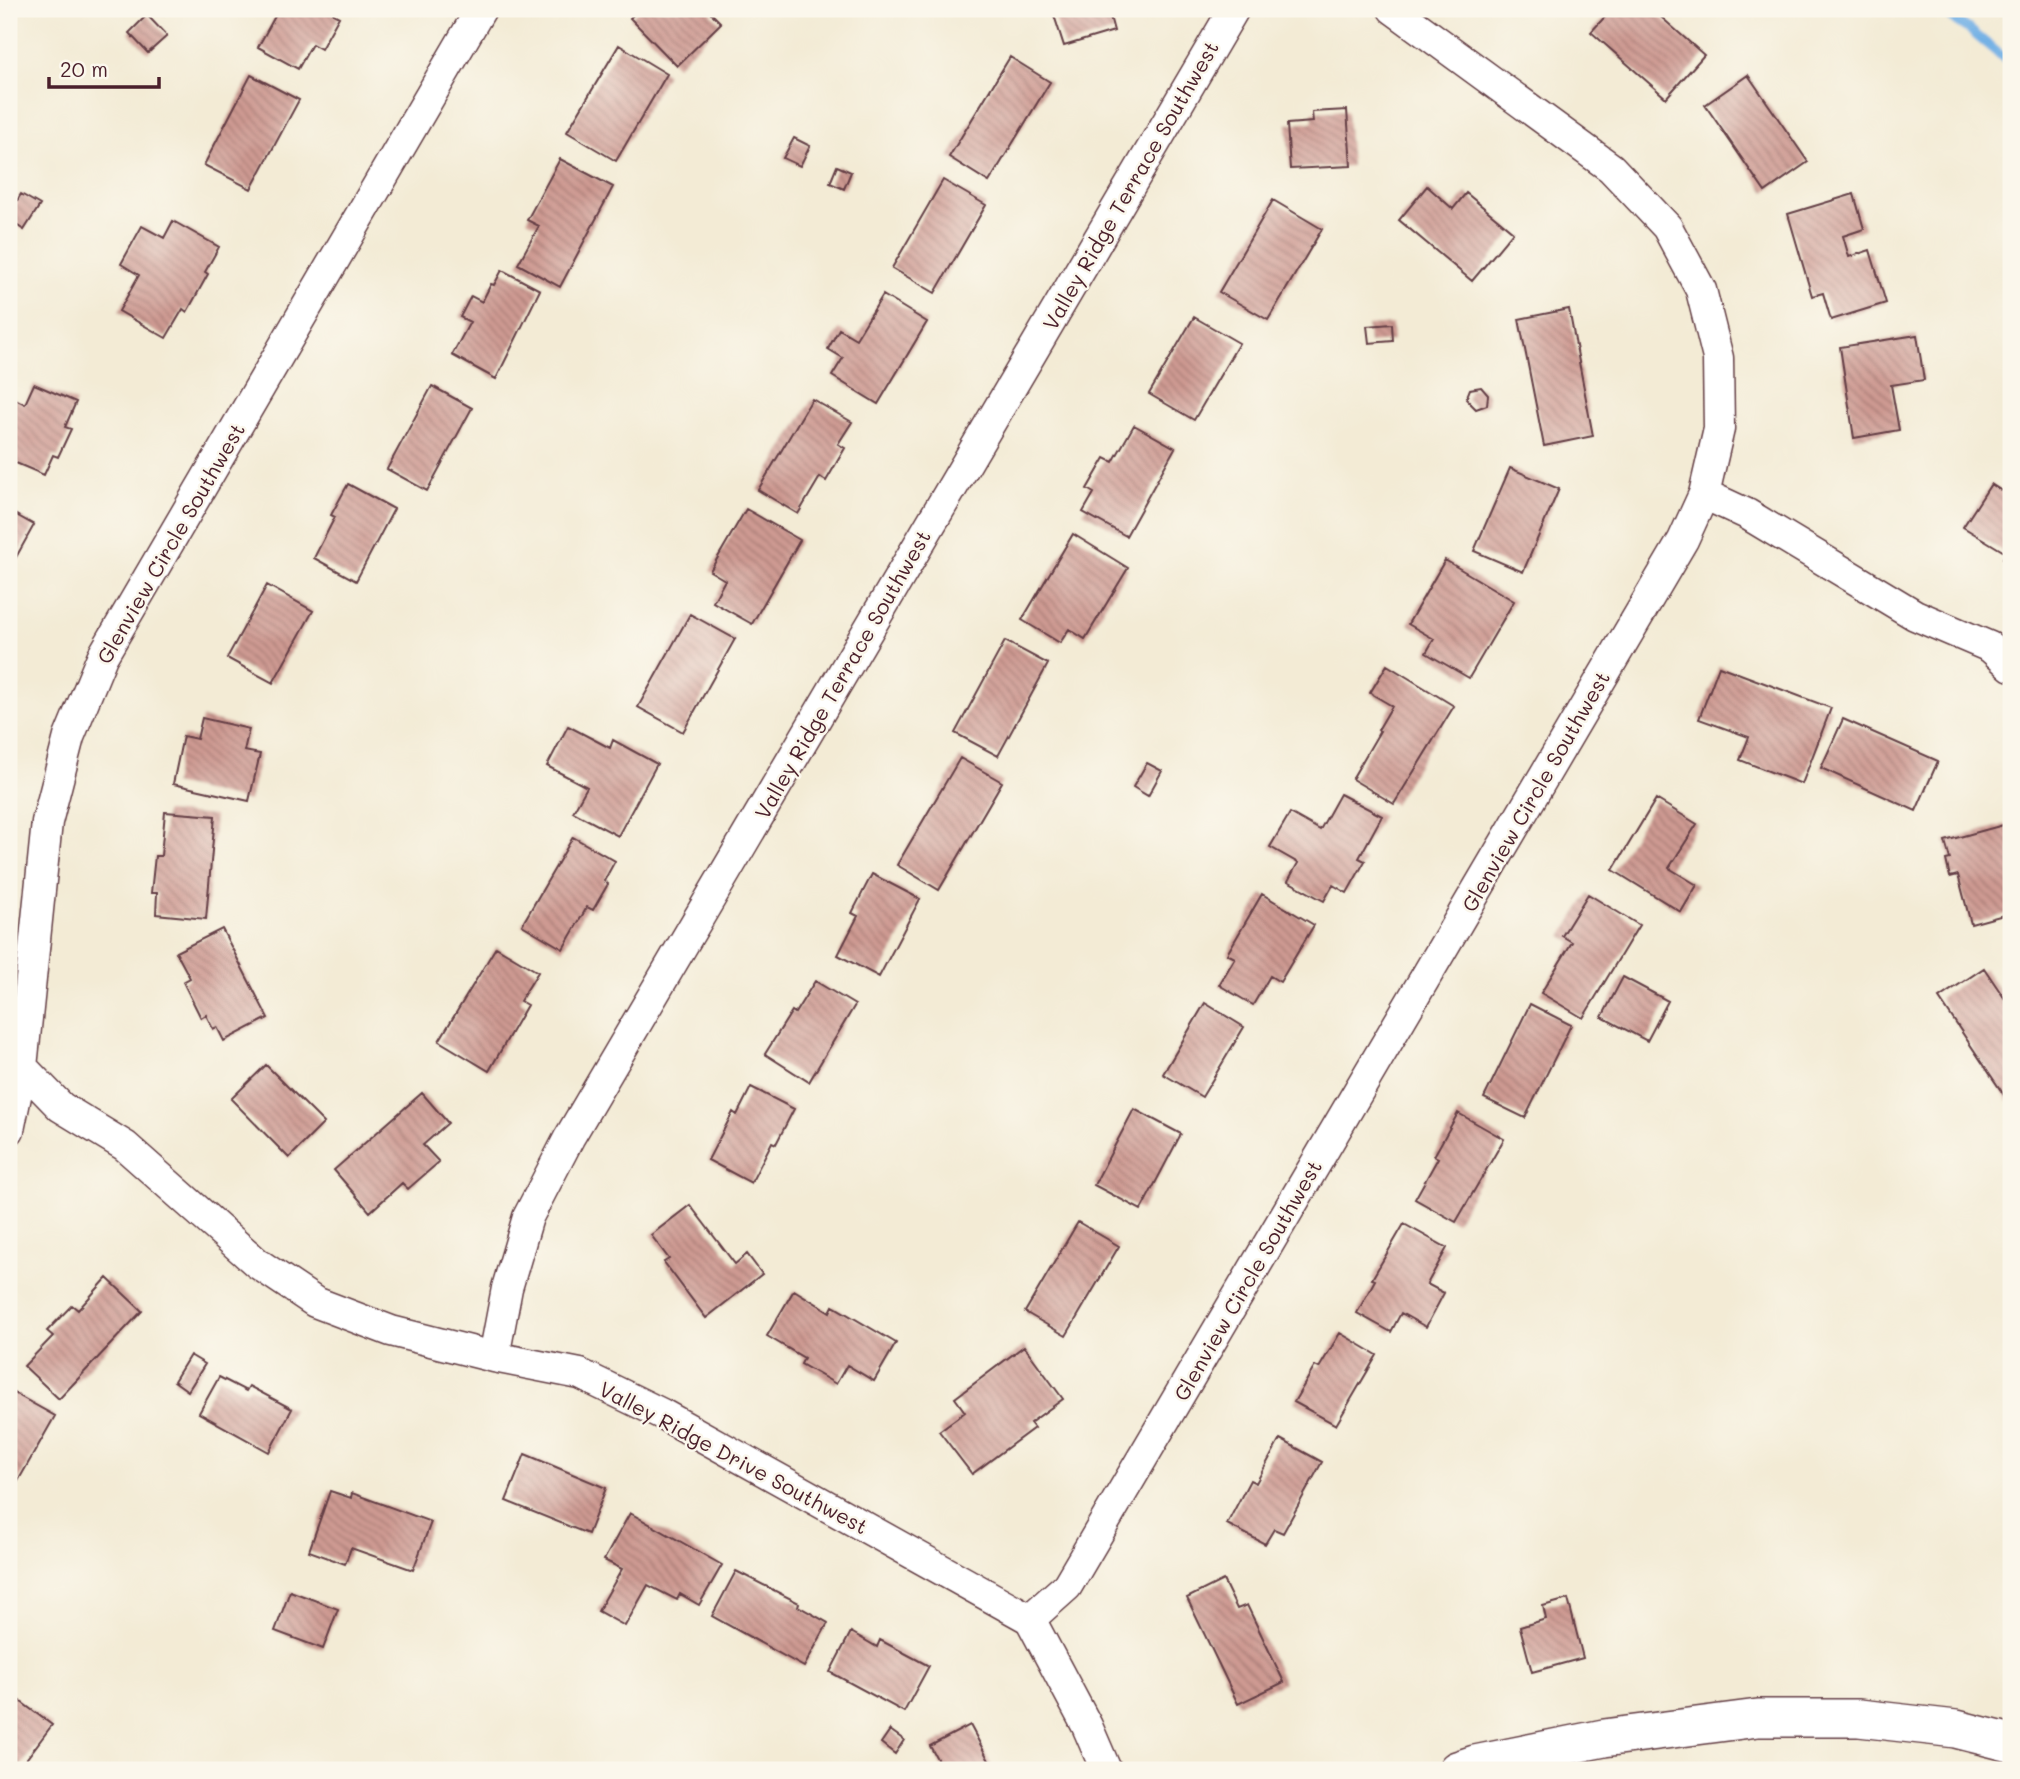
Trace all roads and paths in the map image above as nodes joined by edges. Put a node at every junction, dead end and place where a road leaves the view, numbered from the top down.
1 (481, 9) edge
2 (1234, 9) edge
3 (1393, 9) edge
4 (1704, 494) junction
5 (2011, 666) edge
6 (16, 1063) edge
7 (9, 1130) edge
8 (494, 1357) junction
9 (1030, 1619) junction
10 (2011, 1743) edge
11 (1106, 1770) edge
12 (1457, 1770) edge

1 - 6 street, Glenview Circle Southwest
2 - 8 street, Valley Ridge Terrace Southwest
3 - 4 street, Glenview Circle Southwest
4 - 5 street
4 - 9 street, Glenview Circle Southwest
6 - 7 street, Glenview Circle Southwest
6 - 8 street, Valley Ridge Drive Southwest
8 - 9 street, Valley Ridge Drive Southwest
9 - 11 street
10 - 12 street

